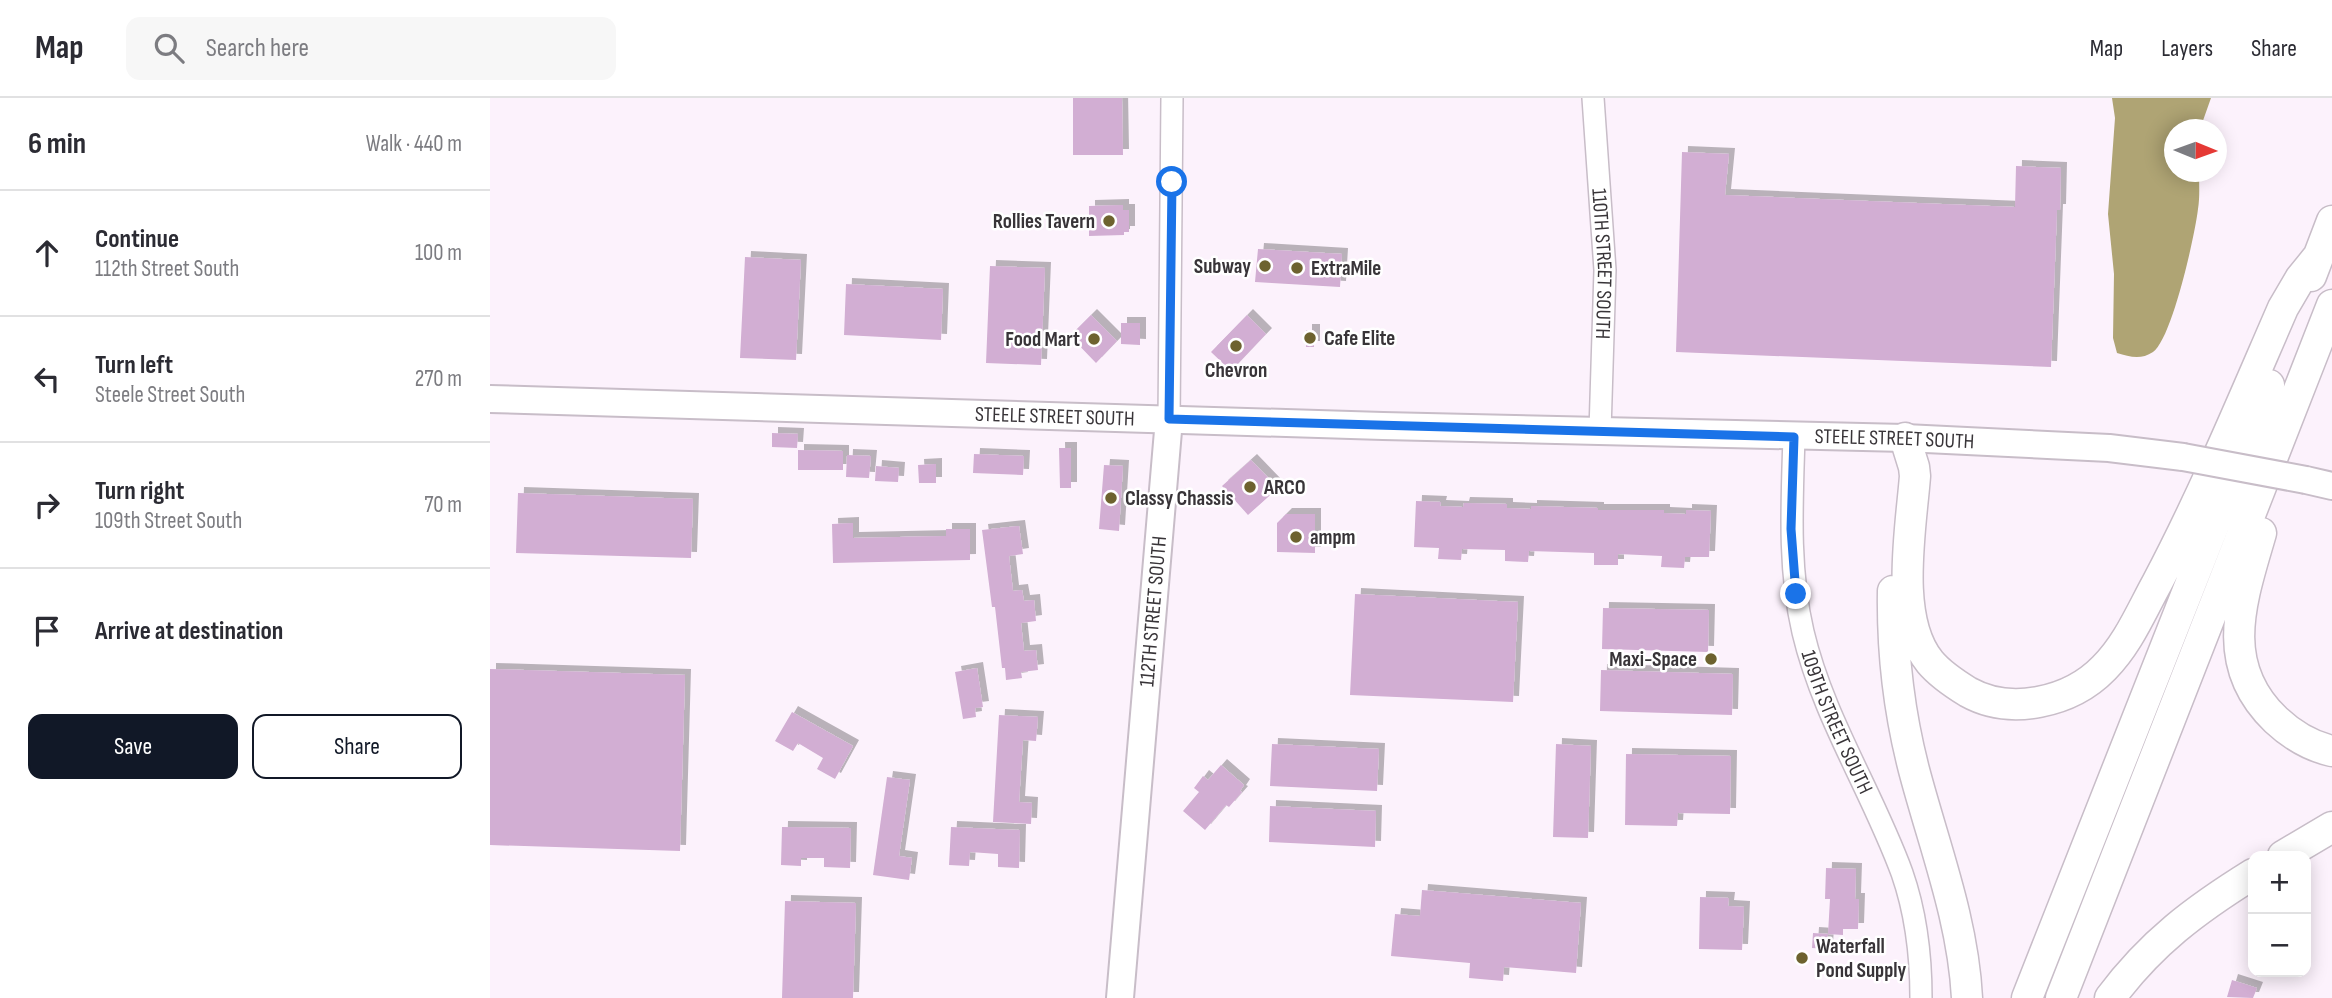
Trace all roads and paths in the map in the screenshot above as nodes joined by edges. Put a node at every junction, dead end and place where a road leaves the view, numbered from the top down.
1 (1172, 98) edge
2 (1593, 98) edge
3 (2332, 221) edge
4 (2317, 258) junction
5 (2332, 305) edge
6 (2332, 335) edge
7 (490, 399) edge
8 (1169, 419) junction
9 (1600, 431) junction
10 (1794, 437) junction
11 (1905, 438) junction
12 (2332, 486) edge
13 (2332, 751) edge
14 (2332, 827) edge
15 (2291, 851) edge
16 (2248, 877) edge
17 (1120, 998) edge
18 (1921, 998) edge
19 (1967, 998) edge
20 (2027, 998) edge
21 (2061, 998) edge
22 (2110, 998) edge

1 - 8 street, 112TH STREET SOUTH
2 - 9 street, 110TH STREET SOUTH
3 - 4 highway
4 - 11 highway
4 - 20 highway
5 - 21 highway
6 - 13 highway
7 - 8 main road, STEELE STREET SOUTH
8 - 9 main road, STEELE STREET SOUTH
8 - 17 main road, 112TH STREET SOUTH
9 - 10 main road, STEELE STREET SOUTH
10 - 11 main road, STEELE STREET SOUTH
10 - 18 street, 109TH STREET SOUTH
11 - 12 main road, STEELE STREET SOUTH, bridge
11 - 19 highway
14 - 15 highway
16 - 22 highway

